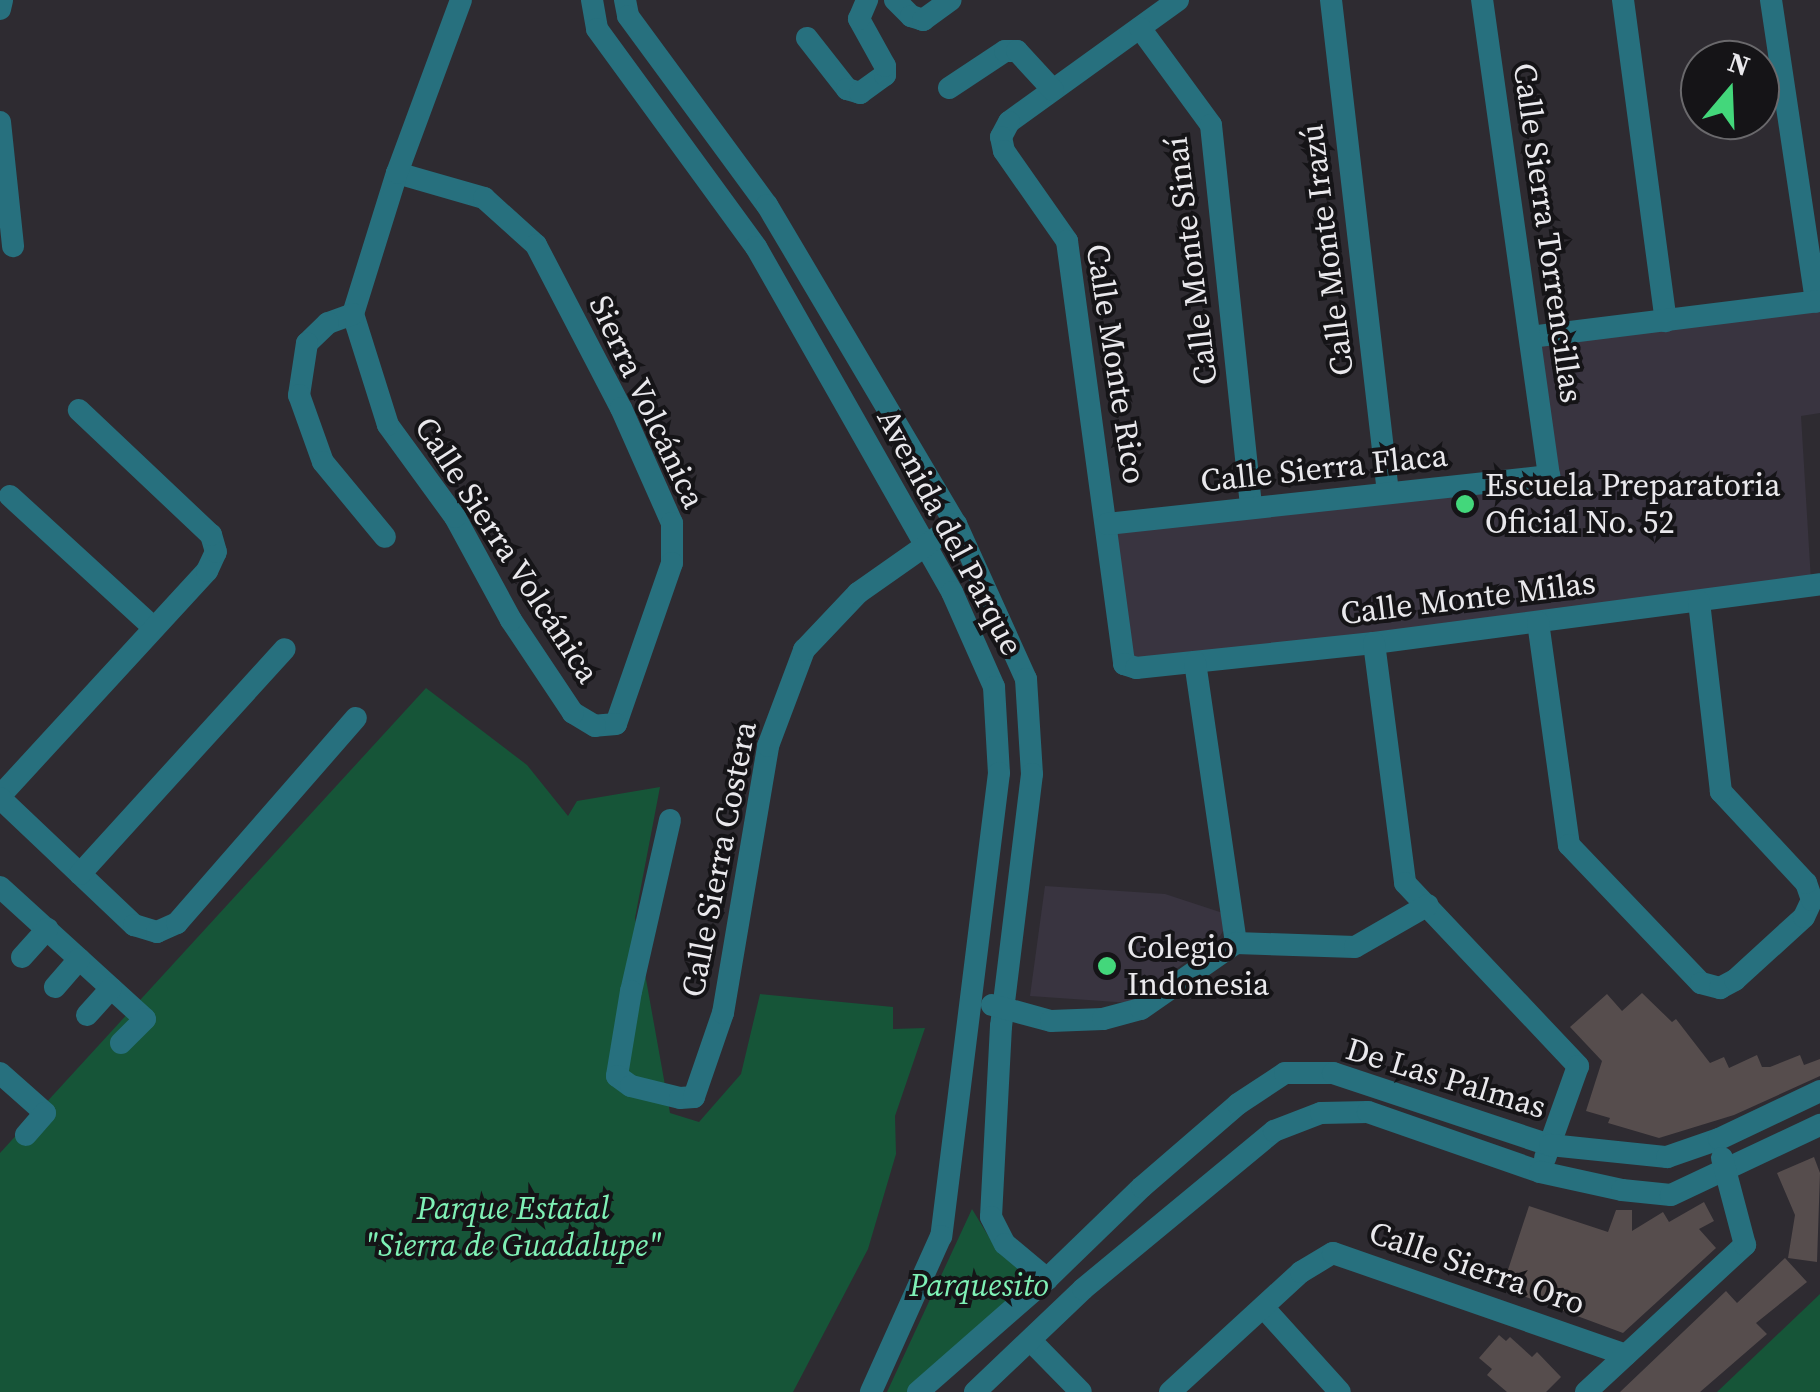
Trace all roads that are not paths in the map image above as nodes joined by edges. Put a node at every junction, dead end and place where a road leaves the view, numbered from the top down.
1 (2, 0) edge
2 (462, 0) edge
3 (592, 0) edge
4 (625, 0) edge
5 (868, 0) edge
6 (895, 0) edge
7 (950, 0) edge
8 (1178, 0) edge
9 (1332, 0) edge
10 (1482, 0) edge
11 (1624, 0) edge
12 (1771, 0) edge
13 (0, 8) edge
14 (1140, 28) junction
15 (807, 38) dead end
16 (950, 88) dead end
17 (1053, 90) junction
18 (0, 122) edge
19 (397, 173) junction
20 (766, 205) junction
21 (740, 224) junction
22 (13, 246) dead end
23 (1818, 302) edge
24 (353, 314) junction
25 (1666, 321) junction
26 (1530, 337) junction
27 (79, 410) dead end
28 (1549, 476) joint
29 (1388, 493) junction
30 (10, 496) dead end
31 (1251, 508) junction
32 (956, 524) junction
33 (1107, 524) junction
34 (385, 537) dead end
35 (926, 543) junction
36 (1820, 584) edge
37 (1699, 601) junction
38 (1538, 622) junction
39 (153, 627) junction
40 (1374, 643) junction
41 (285, 650) dead end
42 (1195, 662) junction
43 (1124, 664) joint
44 (356, 718) dead end
45 (596, 726) joint
46 (0, 797) edge
47 (670, 820) dead end
48 (80, 874) junction
49 (0, 887) edge
50 (1428, 904) junction
51 (47, 929) junction
52 (1236, 943) junction
53 (22, 957) dead end
54 (79, 959) junction
55 (55, 986) dead end
56 (111, 988) junction
57 (971, 998) junction
58 (1003, 1008) junction
59 (87, 1015) dead end
60 (121, 1043) dead end
61 (4, 1086) edge
62 (1820, 1091) edge
63 (1820, 1124) edge
64 (26, 1135) dead end
65 (1719, 1138) junction
66 (1550, 1144) junction
67 (1724, 1171) junction
68 (1540, 1172) junction
69 (1142, 1187) junction
70 (1170, 1217) junction
71 (1047, 1279) junction
72 (1264, 1308) junction
73 (1030, 1341) junction
74 (1626, 1355) junction
75 (871, 1392) edge
76 (918, 1392) edge
77 (975, 1392) edge
78 (1081, 1392) edge
79 (1170, 1392) edge
80 (1340, 1392) edge
81 (1586, 1392) edge

1 - 13 street
2 - 19 street
3 - 21 street, Avenida del Parque
4 - 20 street, Avenida del Parque
5 - 15 street
6 - 7 street
8 - 14 street, Calle Monte Rico
9 - 29 street, Calle Monte Irazú
10 - 26 street, Calle Sierra Torrencillas
11 - 25 street
12 - 23 street
14 - 17 street, Calle Monte Rico
14 - 31 street, Calle Monte Sinaí
16 - 17 street
17 - 33 street, Calle Monte Rico
18 - 22 street
19 - 24 street
19 - 45 street, Sierra Volcánica
20 - 21 street
20 - 32 street, Avenida del Parque
21 - 35 street, Avenida del Parque
23 - 25 street
24 - 34 street
24 - 45 street, Calle Sierra Volcánica
25 - 26 street
26 - 28 street, Calle Sierra Torrencillas
27 - 39 street
28 - 29 street, Calle Sierra Flaca
29 - 31 street, Calle Sierra Flaca
30 - 39 street
31 - 33 street, Calle Sierra Flaca
32 - 35 street, Calle Sierra Costera
32 - 58 street, Avenida del Parque
33 - 43 street, Calle Monte Rico
35 - 47 street, Calle Sierra Costera
35 - 57 street, Avenida del Parque
36 - 37 street, Calle Monte Milas
37 - 38 street, Calle Monte Milas
37 - 38 street
38 - 40 street, Calle Monte Milas
39 - 46 street
40 - 42 street, Calle Monte Milas
40 - 50 street
41 - 48 street
42 - 43 street, Calle Monte Milas
42 - 52 street
44 - 48 street
46 - 48 street
49 - 51 street
50 - 52 street
50 - 66 street
51 - 53 street
51 - 54 street
52 - 58 street
54 - 55 street
54 - 56 street
56 - 59 street
56 - 60 street
57 - 58 street
57 - 75 street, Avenida del Parque
58 - 71 street, Avenida del Parque
61 - 64 street
62 - 65 street, De Las Palmas
63 - 67 street, De Las Palmas
65 - 66 street, De Las Palmas
65 - 67 street
66 - 68 street
66 - 69 street, De Las Palmas
67 - 68 street, De Las Palmas
67 - 74 street
68 - 70 street, De Las Palmas
69 - 70 street
69 - 71 street, De Las Palmas
70 - 73 street, De Las Palmas
71 - 76 street, De Las Palmas
72 - 74 street, Calle Sierra Oro
72 - 79 street
72 - 80 street
73 - 77 street
73 - 78 street
74 - 81 street

